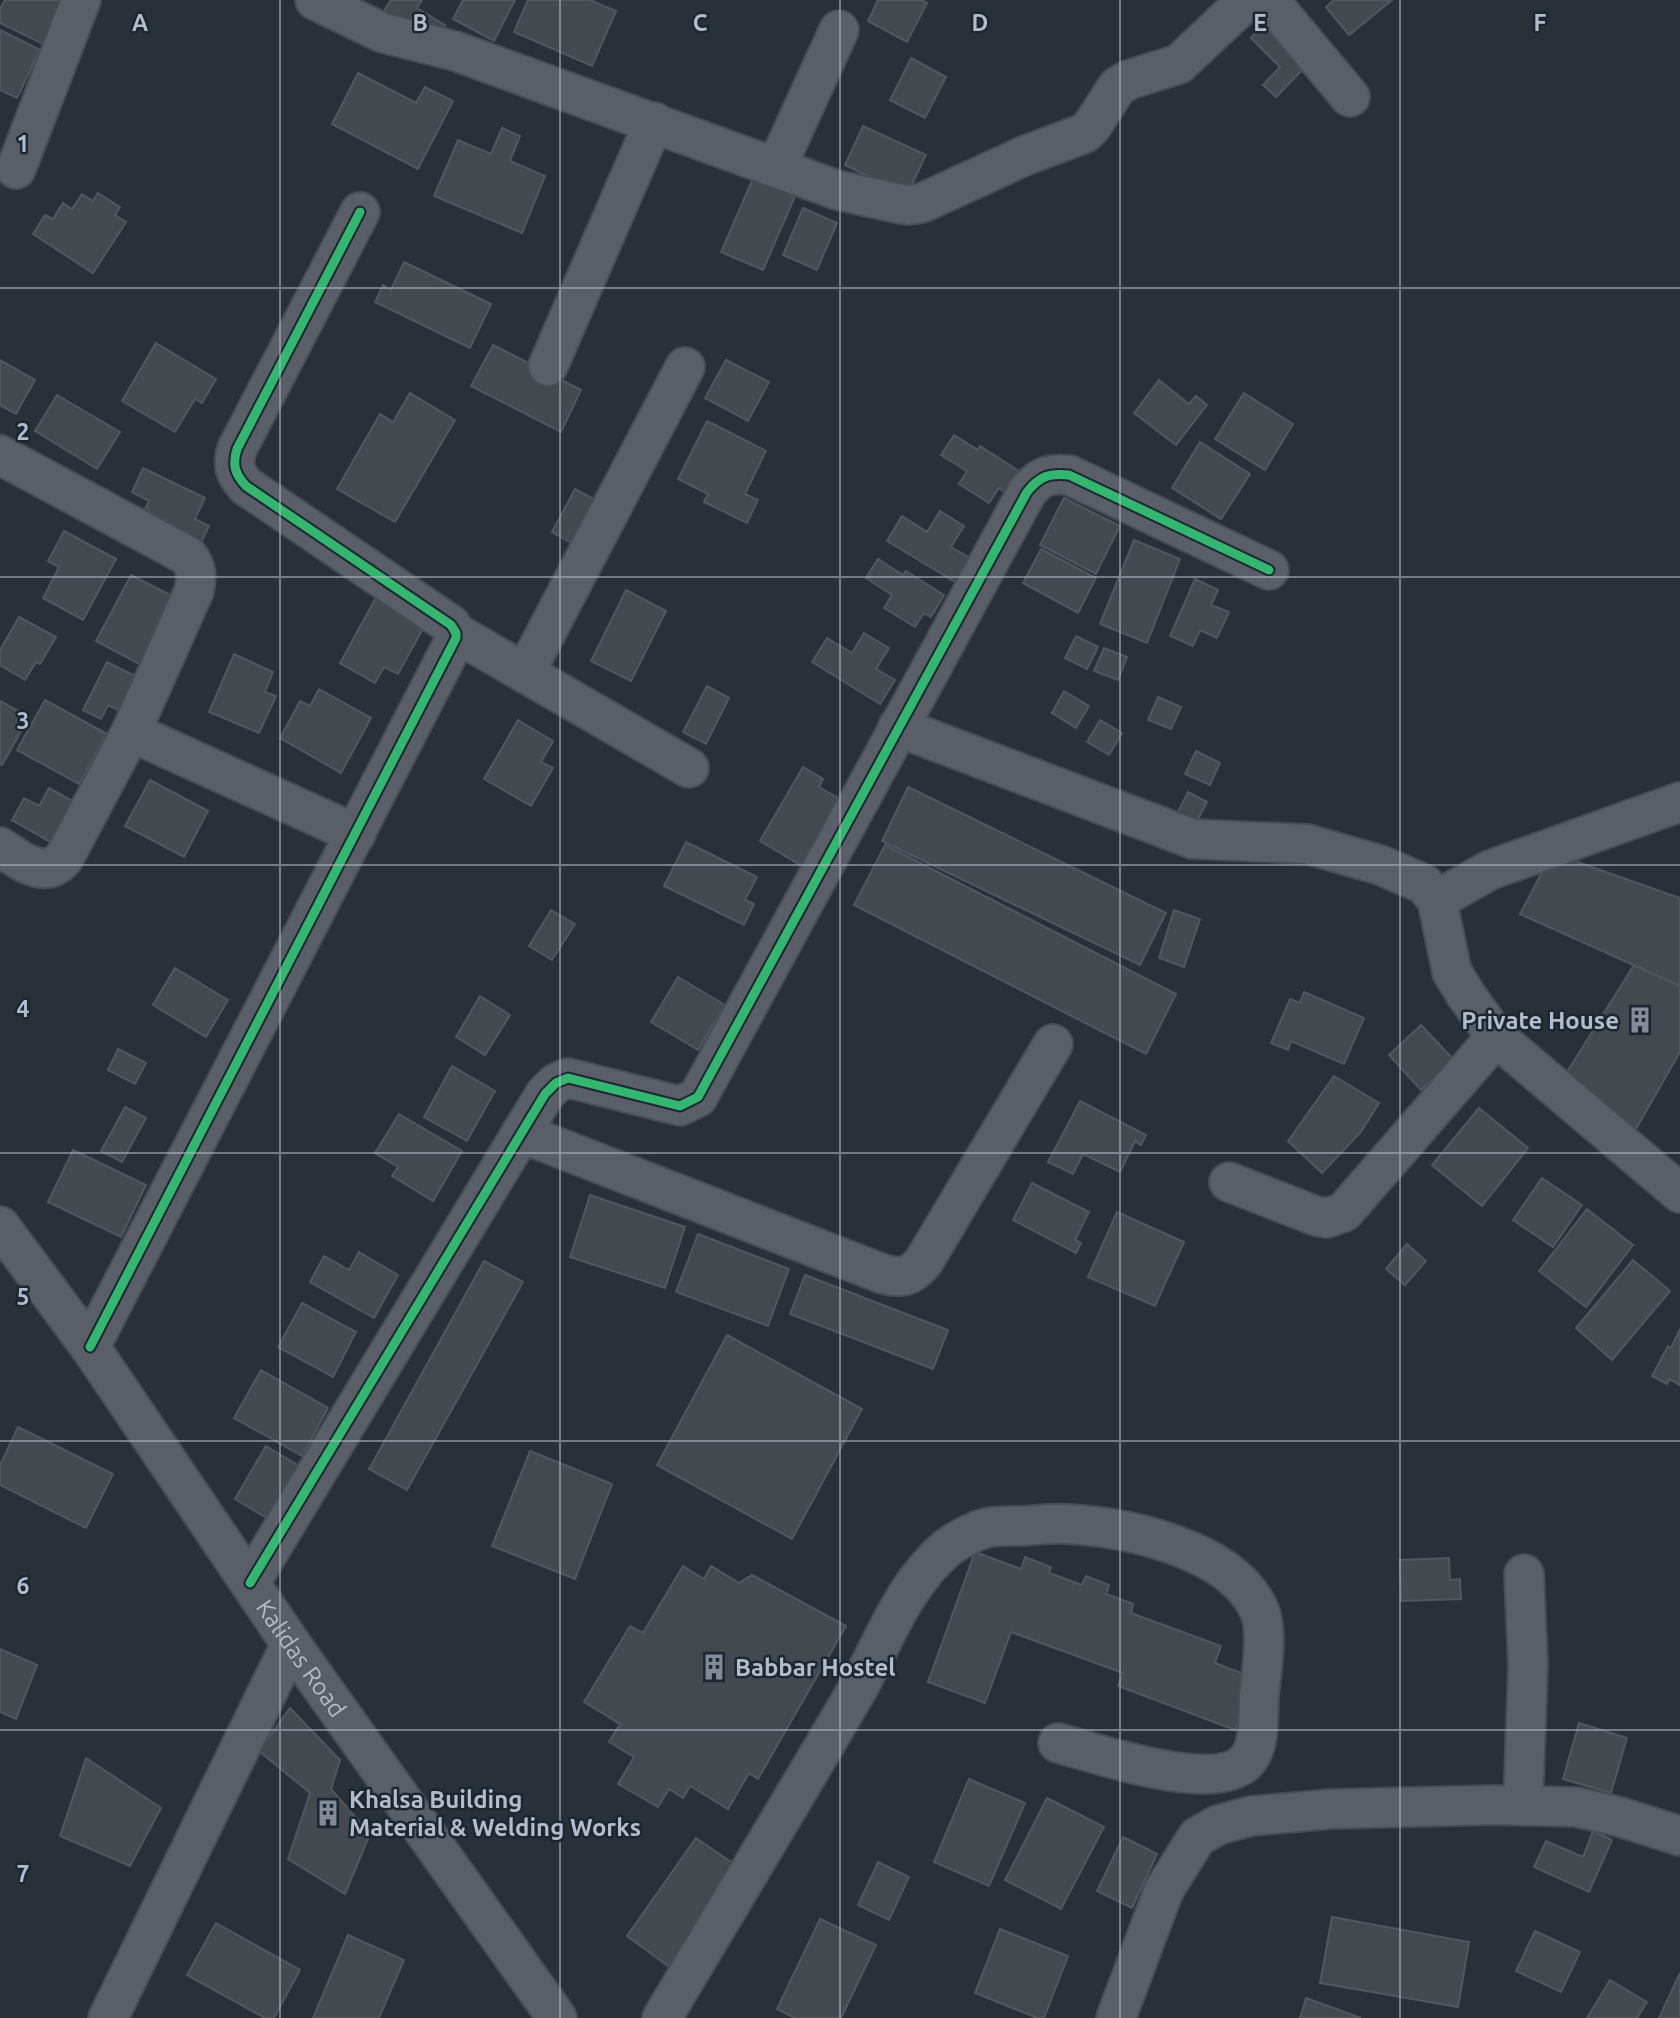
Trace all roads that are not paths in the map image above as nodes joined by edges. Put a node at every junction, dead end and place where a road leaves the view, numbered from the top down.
1 (81, 0) edge
2 (315, 0) edge
3 (1248, 0) edge
4 (1269, 0) edge
5 (839, 30) dead end
6 (1350, 97) dead end
7 (654, 122) junction
8 (776, 168) junction
9 (16, 169) dead end
10 (360, 212) dead end
11 (548, 366) dead end
12 (685, 367) dead end
13 (0, 455) edge
14 (1269, 570) dead end
15 (456, 633) junction
16 (525, 673) junction
17 (898, 727) junction
18 (131, 732) junction
19 (689, 768) dead end
20 (1680, 802) edge
21 (356, 834) junction
22 (0, 848) edge
23 (1437, 900) junction
24 (1496, 1037) junction
25 (1053, 1044) dead end
26 (521, 1133) junction
27 (1228, 1182) dead end
28 (1680, 1192) edge
29 (6, 1235) edge
30 (0, 1279) edge
31 (90, 1347) junction
32 (1524, 1574) dead end
33 (250, 1583) junction
34 (291, 1644) junction
35 (1058, 1743) dead end
36 (1523, 1806) junction
37 (1680, 1836) edge
38 (108, 2018) edge
39 (556, 2018) edge
40 (662, 2018) edge
41 (1116, 2018) edge

1 - 9 street
2 - 7 street
3 - 8 street
4 - 6 street
5 - 8 street
7 - 8 street
7 - 11 street
10 - 15 street
12 - 16 street
13 - 18 street
14 - 17 street
15 - 16 street
15 - 21 street
16 - 19 street
17 - 23 street
17 - 26 street
18 - 21 street
18 - 22 street
20 - 23 street
21 - 31 street
23 - 24 street
24 - 27 street
24 - 28 street
25 - 26 street
26 - 33 street
29 - 30 street
29 - 31 street, Kalidas Road
31 - 33 street, Kalidas Road
32 - 36 street
33 - 34 street, Kalidas Road
34 - 38 street
34 - 39 street, Kalidas Road
35 - 40 street
36 - 37 street
36 - 41 street

